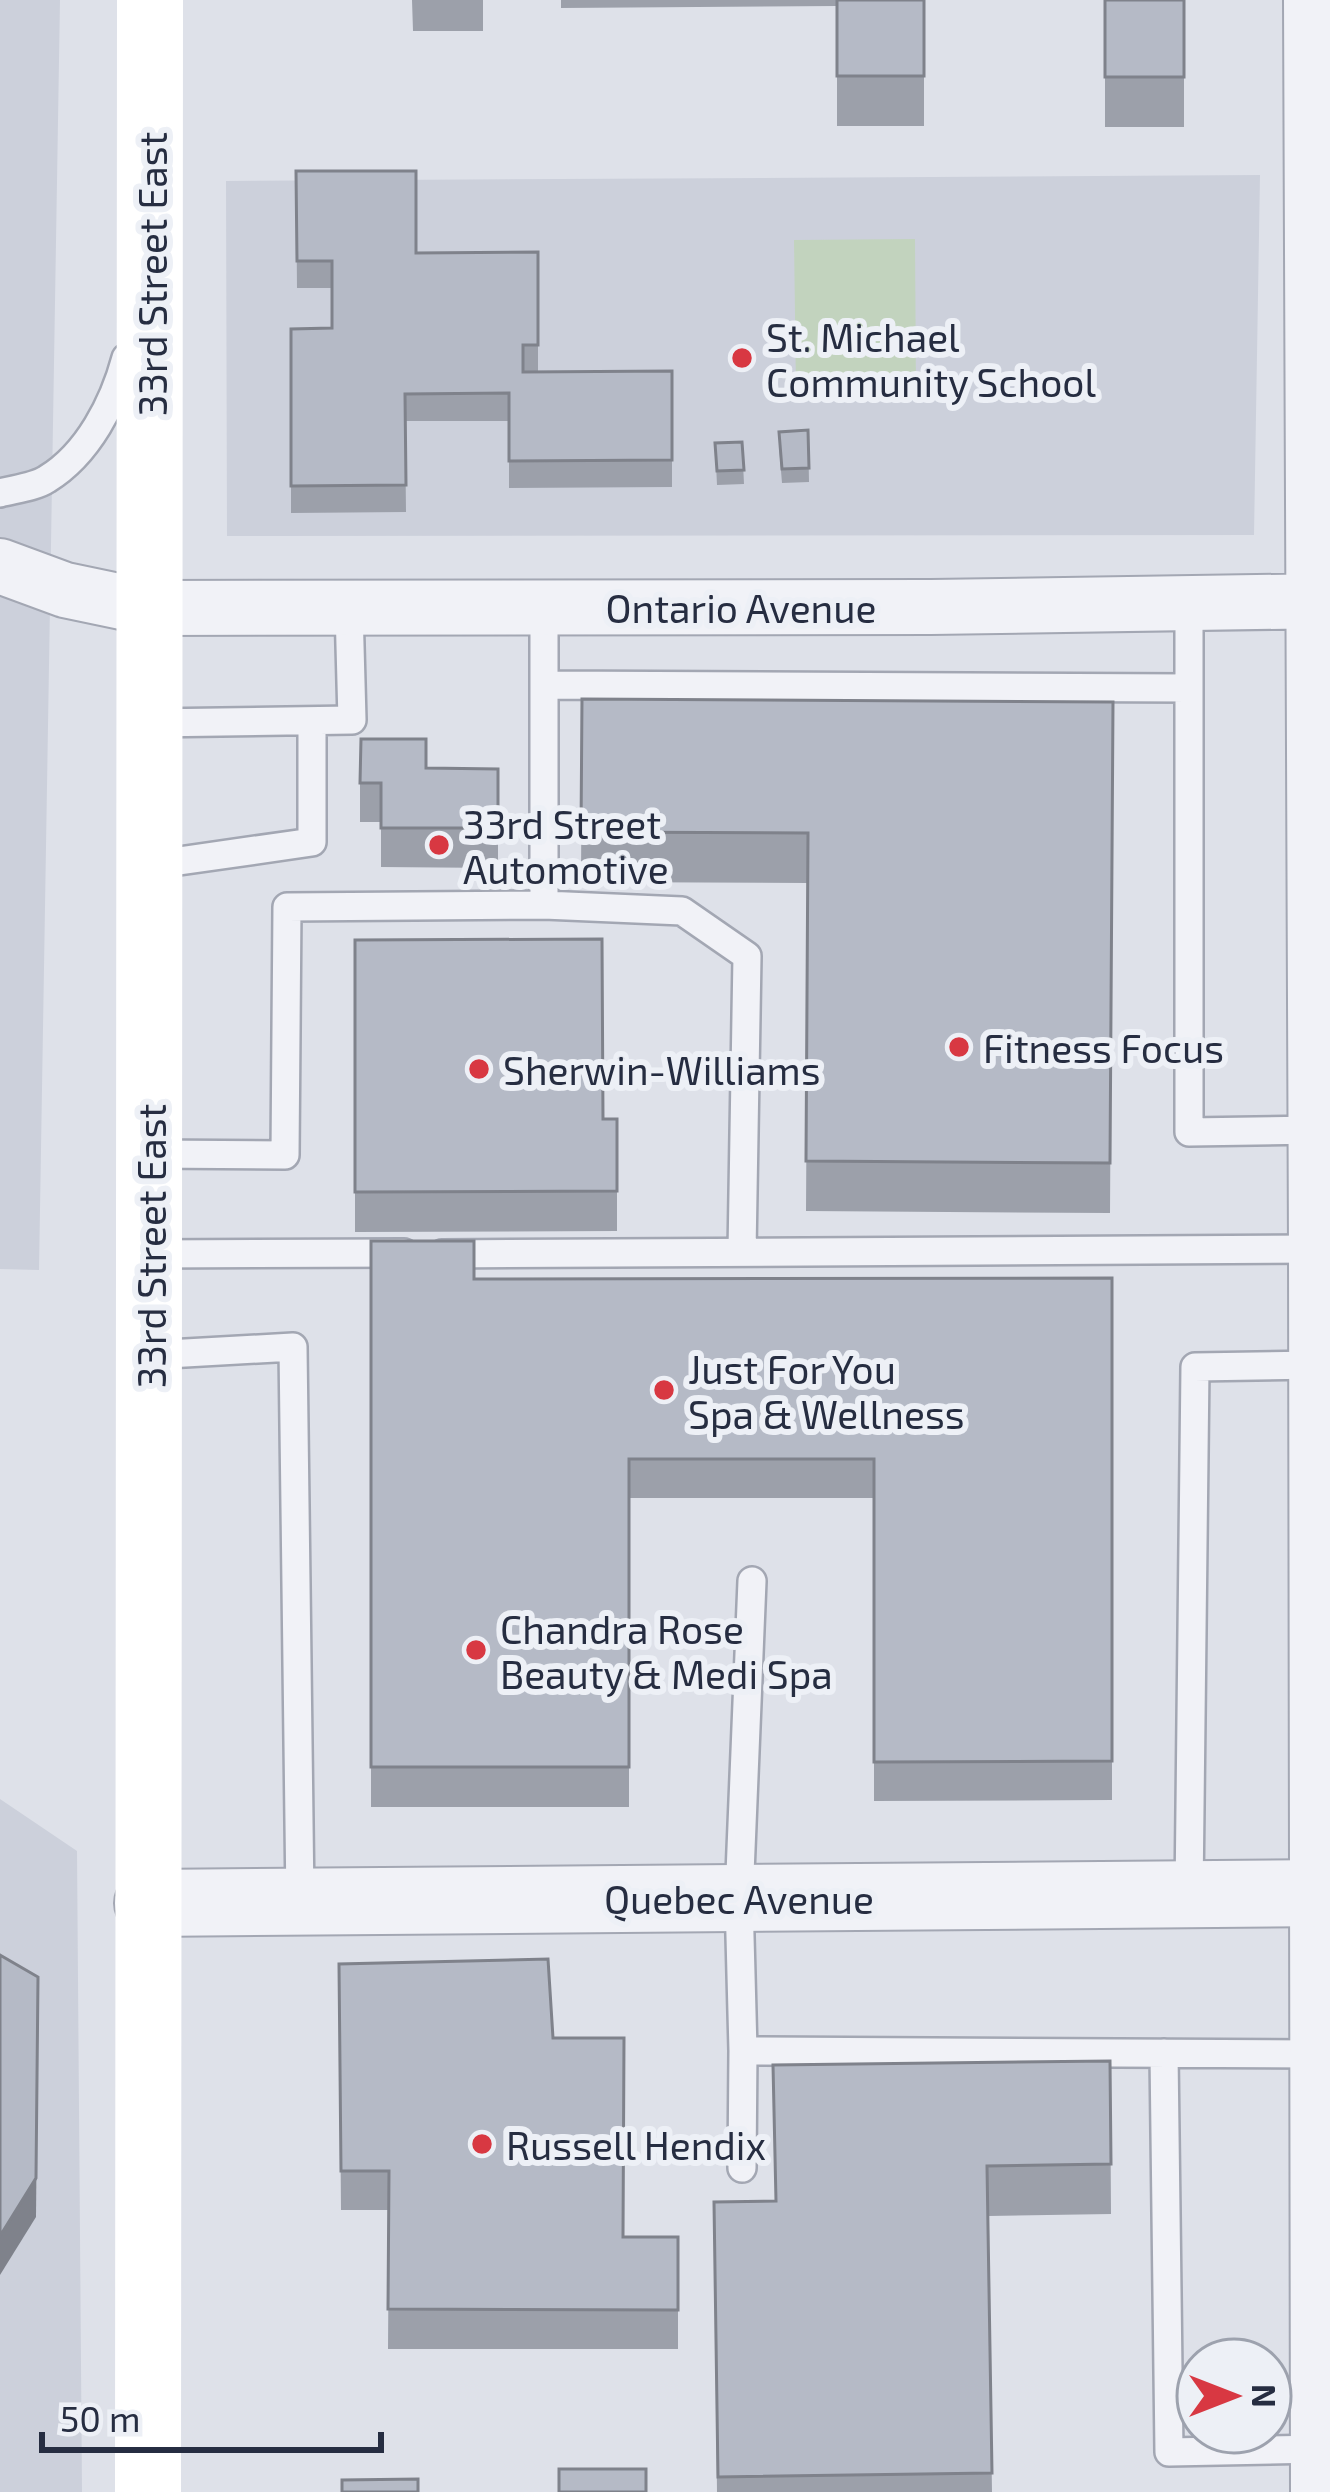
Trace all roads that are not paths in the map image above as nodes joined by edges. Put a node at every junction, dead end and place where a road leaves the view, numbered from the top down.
1 (150, 0) edge
2 (1312, 0) edge
3 (151, 261) junction
4 (0, 493) edge
5 (0, 566) edge
6 (1323, 601) edge
7 (1189, 603) junction
8 (544, 607) junction
9 (151, 608) junction
10 (349, 608) junction
11 (544, 686) junction
12 (1189, 688) junction
13 (312, 721) junction
14 (151, 723) junction
15 (151, 865) junction
16 (544, 905) junction
17 (1316, 1130) junction
18 (151, 1154) junction
19 (1316, 1249) junction
20 (742, 1252) junction
21 (150, 1254) junction
22 (150, 1355) junction
23 (1316, 1364) junction
24 (752, 1581) dead end
25 (1323, 1893) edge
26 (1189, 1894) junction
27 (739, 1898) junction
28 (300, 1901) junction
29 (148, 1903) junction
30 (743, 2051) junction
31 (1164, 2053) junction
32 (1316, 2054) junction
33 (742, 2168) dead end
34 (1318, 2470) edge
35 (148, 2492) edge

1 - 3 main road, 33rd Street East
2 - 6 street
3 - 4 lane
3 - 9 main road, 33rd Street East
5 - 9 street, Ontario Avenue
6 - 7 street, Ontario Avenue
6 - 17 street
7 - 8 street, Ontario Avenue
7 - 12 lane
8 - 10 street, Ontario Avenue
8 - 11 lane
9 - 10 street, Ontario Avenue
9 - 14 main road, 33rd Street East
10 - 13 lane
11 - 12 lane
11 - 16 lane
12 - 17 lane
13 - 14 lane
13 - 15 lane
14 - 15 main road, 33rd Street East
15 - 18 main road, 33rd Street East
16 - 18 lane
16 - 20 lane
17 - 19 street
18 - 21 main road, 33rd Street East
19 - 20 lane
19 - 23 street
20 - 21 lane
21 - 22 main road, 33rd Street East
22 - 28 lane
22 - 29 main road, 33rd Street East
23 - 25 street
23 - 26 lane
24 - 27 lane
25 - 26 street, Quebec Avenue
25 - 32 street
26 - 27 street, Quebec Avenue
27 - 28 street, Quebec Avenue
27 - 30 lane
28 - 29 street, Quebec Avenue
29 - 35 main road, 33rd Street East
30 - 31 lane
30 - 33 lane
31 - 32 lane
31 - 34 lane
32 - 34 street

